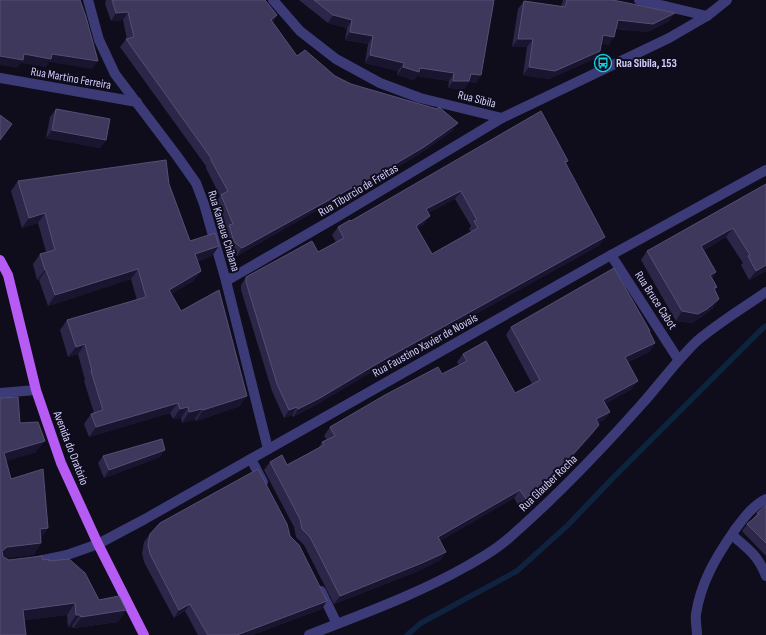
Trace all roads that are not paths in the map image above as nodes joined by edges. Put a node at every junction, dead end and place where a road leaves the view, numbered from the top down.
1 (88, 0) edge
2 (273, 0) edge
3 (639, 0) edge
4 (727, 0) edge
5 (708, 16) junction
6 (0, 78) edge
7 (137, 102) junction
8 (502, 118) junction
9 (766, 170) edge
10 (611, 255) junction
11 (0, 260) edge
12 (226, 281) junction
13 (766, 292) edge
14 (678, 359) junction
15 (36, 390) junction
16 (0, 393) edge
17 (268, 449) junction
18 (251, 458) junction
19 (268, 491) edge
20 (766, 499) edge
21 (732, 535) junction
22 (98, 544) junction
23 (23, 563) edge
24 (766, 576) edge
25 (316, 583) edge
26 (337, 624) junction
27 (144, 635) edge
28 (309, 635) edge
29 (697, 635) edge

1 - 7 street, Rua Kameue Chibana
2 - 8 street, Rua Sibila
3 - 5 street
4 - 5 street, Rua Sibila
5 - 8 street, Rua Sibila
6 - 7 street, Rua Martino Ferreira
7 - 12 street, Rua Kameue Chibana
8 - 12 street, Rua Tiburcio de Freitas
9 - 10 street, Rua Faustino Xavier de Novais
10 - 14 street, Rua Bruce Cabot
10 - 17 street, Rua Faustino Xavier de Novais
11 - 15 main road, Avenida do Oratório
12 - 17 street, Rua Kameue Chibana
13 - 14 street, Rua Glauber Rocha
14 - 26 street, Rua Glauber Rocha
15 - 16 street
15 - 22 main road, Avenida do Oratório
17 - 18 street, Rua Faustino Xavier de Novais
18 - 19 street
18 - 22 street, Rua Faustino Xavier de Novais
20 - 21 street
21 - 24 street
21 - 29 street
22 - 23 street, Rua Faustino Xavier de Novais
22 - 27 main road, Avenida do Oratório
25 - 26 street
26 - 28 street, Rua Glauber Rocha

